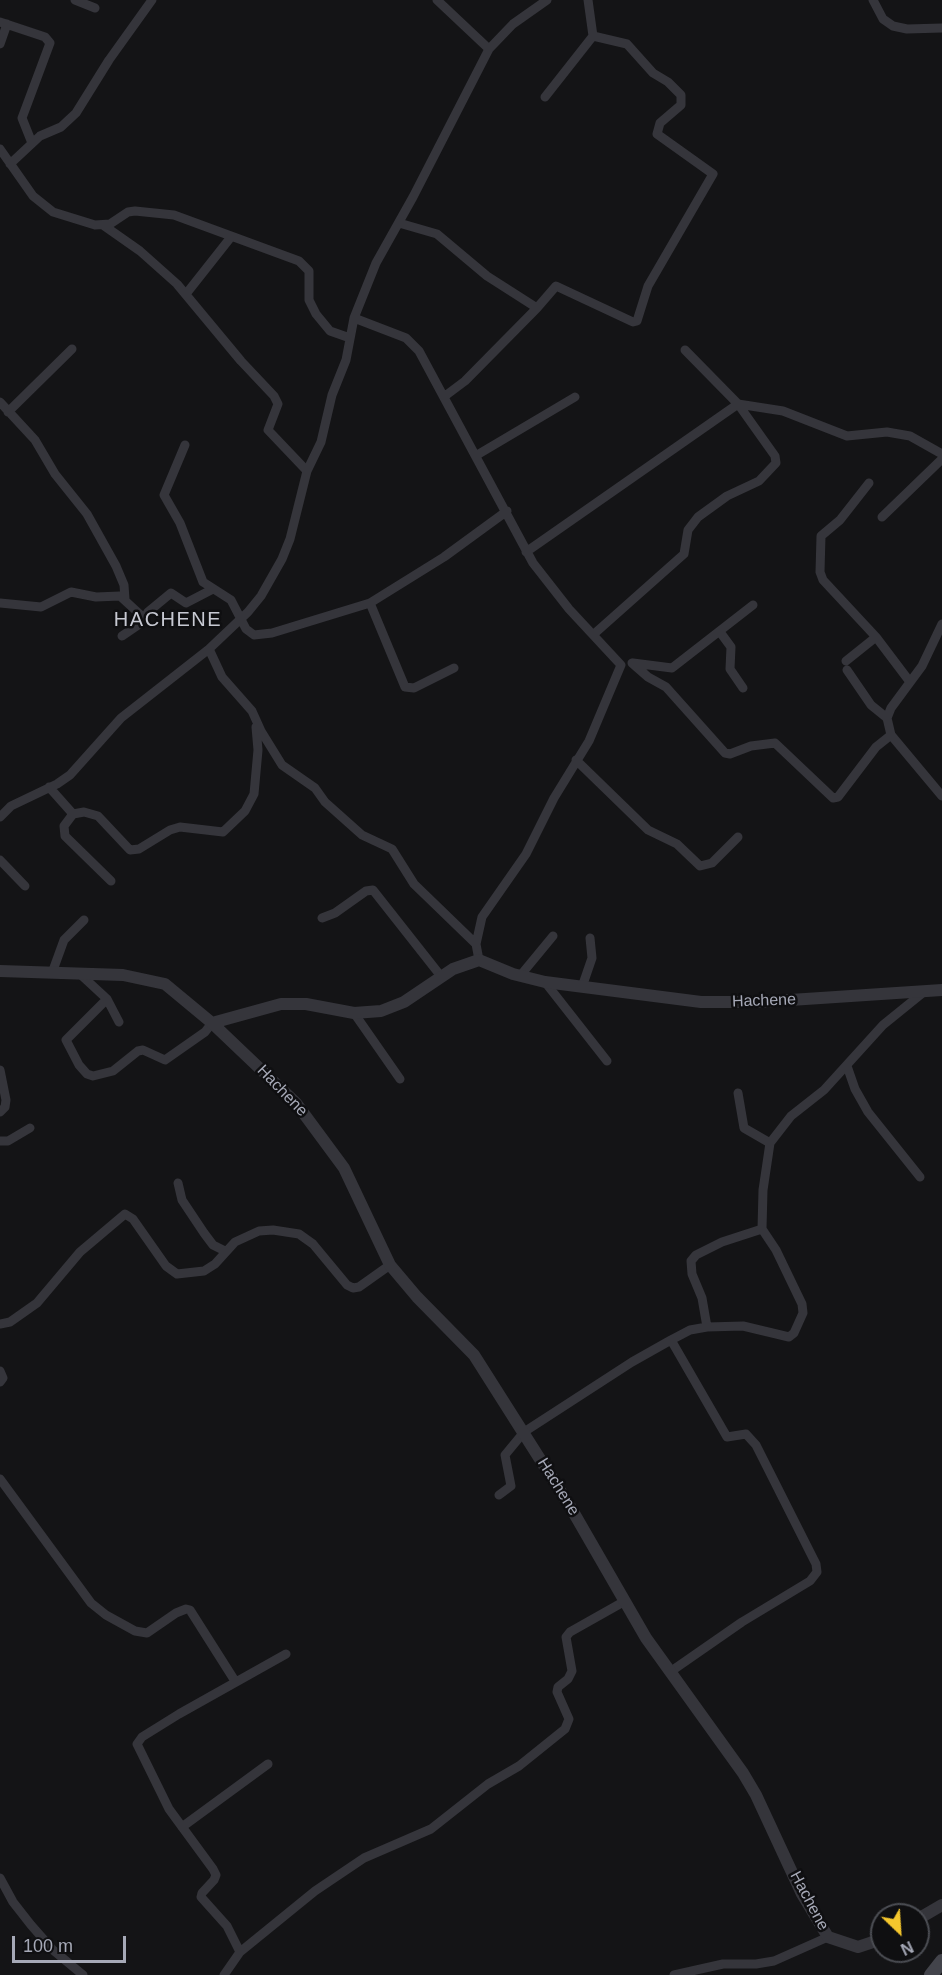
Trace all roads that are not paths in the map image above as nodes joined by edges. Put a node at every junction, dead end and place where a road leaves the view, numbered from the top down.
1 (75, 0) edge
2 (152, 0) edge
3 (437, 0) edge
4 (547, 0) edge
5 (588, 0) edge
6 (873, 0) edge
7 (95, 8) dead end
8 (4, 23) edge
9 (942, 28) edge
10 (593, 36) junction
11 (0, 44) edge
12 (489, 49) junction
13 (545, 97) dead end
14 (32, 143) junction
15 (0, 149) edge
16 (10, 164) junction
17 (399, 223) junction
18 (104, 225) junction
19 (231, 237) junction
20 (186, 294) junction
21 (537, 308) junction
22 (354, 318) junction
23 (350, 338) junction
24 (72, 349) dead end
25 (685, 350) dead end
26 (445, 396) junction
27 (574, 397) dead end
28 (0, 402) edge
29 (738, 404) junction
30 (8, 412) junction
31 (184, 445) dead end
32 (477, 455) junction
33 (942, 456) edge
34 (307, 471) junction
35 (868, 483) dead end
36 (507, 511) junction
37 (882, 517) dead end
38 (526, 552) junction
39 (213, 589) junction
40 (125, 599) junction
41 (0, 603) edge
42 (370, 603) junction
43 (753, 605) dead end
44 (145, 619) junction
45 (240, 619) junction
46 (942, 624) edge
47 (720, 632) junction
48 (594, 634) junction
49 (122, 636) dead end
50 (876, 637) junction
51 (209, 650) junction
52 (632, 663) junction
53 (621, 665) junction
54 (454, 668) dead end
55 (910, 682) junction
56 (743, 688) dead end
57 (887, 718) junction
58 (257, 721) junction
59 (891, 735) junction
60 (576, 760) junction
61 (49, 787) junction
62 (942, 796) edge
63 (73, 814) junction
64 (0, 817) edge
65 (738, 837) dead end
66 (0, 860) edge
67 (111, 880) dead end
68 (25, 886) dead end
69 (322, 918) dead end
70 (84, 920) dead end
71 (553, 936) dead end
72 (590, 938) dead end
73 (476, 944) junction
74 (479, 960) junction
75 (0, 971) edge
76 (52, 973) junction
77 (78, 973) junction
78 (440, 975) junction
79 (519, 976) junction
80 (545, 982) junction
81 (582, 987) junction
82 (927, 990) junction
83 (942, 990) edge
84 (107, 999) junction
85 (354, 1013) junction
86 (119, 1022) dead end
87 (212, 1023) junction
88 (607, 1061) dead end
89 (847, 1066) junction
90 (0, 1070) edge
91 (400, 1079) dead end
92 (738, 1093) dead end
93 (0, 1112) edge
94 (30, 1128) dead end
95 (0, 1141) edge
96 (770, 1143) junction
97 (920, 1177) dead end
98 (178, 1183) dead end
99 (762, 1229) junction
100 (225, 1251) junction
101 (390, 1265) junction
102 (0, 1324) edge
103 (707, 1327) junction
104 (671, 1340) junction
105 (0, 1371) edge
106 (0, 1382) edge
107 (524, 1432) junction
108 (0, 1479) edge
109 (499, 1495) dead end
110 (625, 1601) junction
111 (286, 1654) dead end
112 (670, 1672) junction
113 (235, 1681) junction
114 (268, 1764) dead end
115 (182, 1827) junction
116 (0, 1878) edge
117 (828, 1937) junction
118 (870, 1943) edge
119 (240, 1952) junction
120 (942, 1961) edge
121 (678, 1974) edge
122 (83, 1975) edge
123 (224, 1975) edge
124 (931, 1975) edge

1 - 7 street
2 - 14 street
3 - 12 street
4 - 12 street
5 - 10 street
6 - 9 street
8 - 11 street
8 - 14 street
10 - 13 street
10 - 21 street
12 - 17 street
14 - 16 street
15 - 16 street
16 - 18 street
17 - 21 street
17 - 22 street
18 - 19 street
18 - 20 street
19 - 20 street
19 - 23 street
20 - 34 street
21 - 26 street
22 - 23 street
22 - 26 street
23 - 34 street
24 - 30 street
25 - 29 street
26 - 32 street
27 - 32 street
28 - 30 street
29 - 33 street
29 - 38 street
29 - 48 street
30 - 40 street
31 - 39 street
32 - 36 street
33 - 37 street
34 - 45 street
35 - 50 street
36 - 38 street
36 - 42 street
38 - 48 street
39 - 44 street
39 - 45 street
40 - 41 street
40 - 44 street
42 - 45 street
42 - 54 street
43 - 47 street
44 - 49 street
45 - 51 street
46 - 55 street
47 - 52 street
47 - 56 street
48 - 53 street
50 - 55 street
50 - 57 street
51 - 58 street
51 - 61 street
52 - 53 street
52 - 59 street
53 - 60 street
55 - 57 street
57 - 59 street
58 - 63 street
58 - 73 street
59 - 62 street
60 - 65 street
60 - 73 street
61 - 63 street
61 - 64 street
63 - 67 street
66 - 68 street
69 - 78 street
70 - 76 street
71 - 79 street
72 - 81 street
73 - 74 street
74 - 78 street
74 - 79 street, Hachene
75 - 76 street, Hachene
76 - 77 street, Hachene
77 - 84 street
77 - 87 street, Hachene
78 - 85 street
79 - 80 street, Hachene
80 - 81 street, Hachene
80 - 88 street
81 - 82 street, Hachene
82 - 83 street, Hachene
82 - 89 street
84 - 86 street
84 - 87 street
85 - 87 street
85 - 91 street
87 - 101 street, Hachene
89 - 96 street
89 - 97 street
90 - 93 street
92 - 96 street
94 - 95 street
96 - 99 street
98 - 100 street
99 - 103 street
99 - 103 street
100 - 101 street
100 - 102 street
101 - 107 street, Hachene
103 - 104 street
104 - 107 street
104 - 112 street
105 - 106 street
107 - 109 street
107 - 110 street, Hachene
108 - 113 street
110 - 112 street, Hachene
110 - 119 street
111 - 113 street
112 - 117 street, Hachene
113 - 115 street
114 - 115 street
115 - 119 street
116 - 122 street
117 - 118 street, Hachene
117 - 121 street
119 - 123 street
120 - 124 main road

